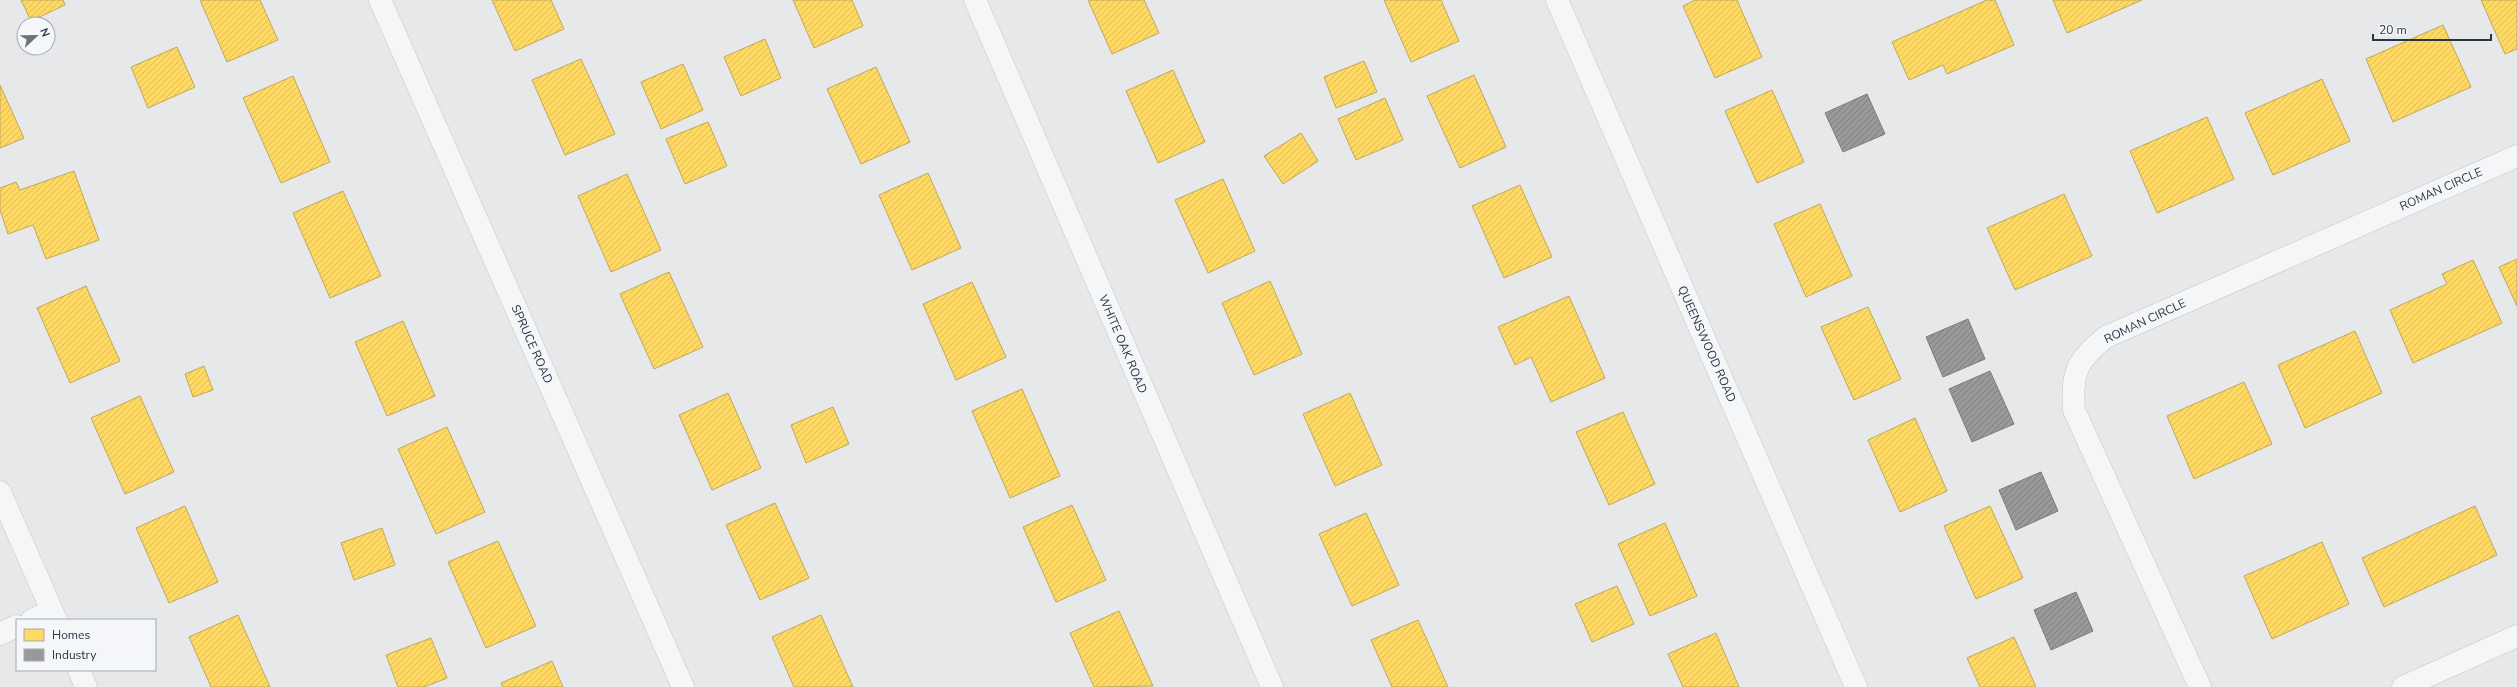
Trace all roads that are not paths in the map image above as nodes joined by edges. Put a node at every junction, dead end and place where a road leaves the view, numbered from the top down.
1 (380, 0) edge
2 (975, 0) edge
3 (1557, 0) edge
4 (2517, 156) edge
5 (0, 492) edge
6 (54, 616) edge
7 (38, 619) edge
8 (16, 626) edge
9 (0, 634) edge
10 (2517, 636) edge
11 (79, 671) edge
12 (86, 687) edge
13 (683, 687) edge
14 (1272, 687) edge
15 (1856, 687) edge
16 (2200, 687) edge
17 (2403, 687) edge

1 - 13 street, SPRUCE ROAD
2 - 14 street, WHITE OAK ROAD
3 - 15 street, QUEENSWOOD ROAD
4 - 16 street, ROMAN CIRCLE
5 - 6 street
6 - 7 street
8 - 9 street
10 - 17 street
11 - 12 street

